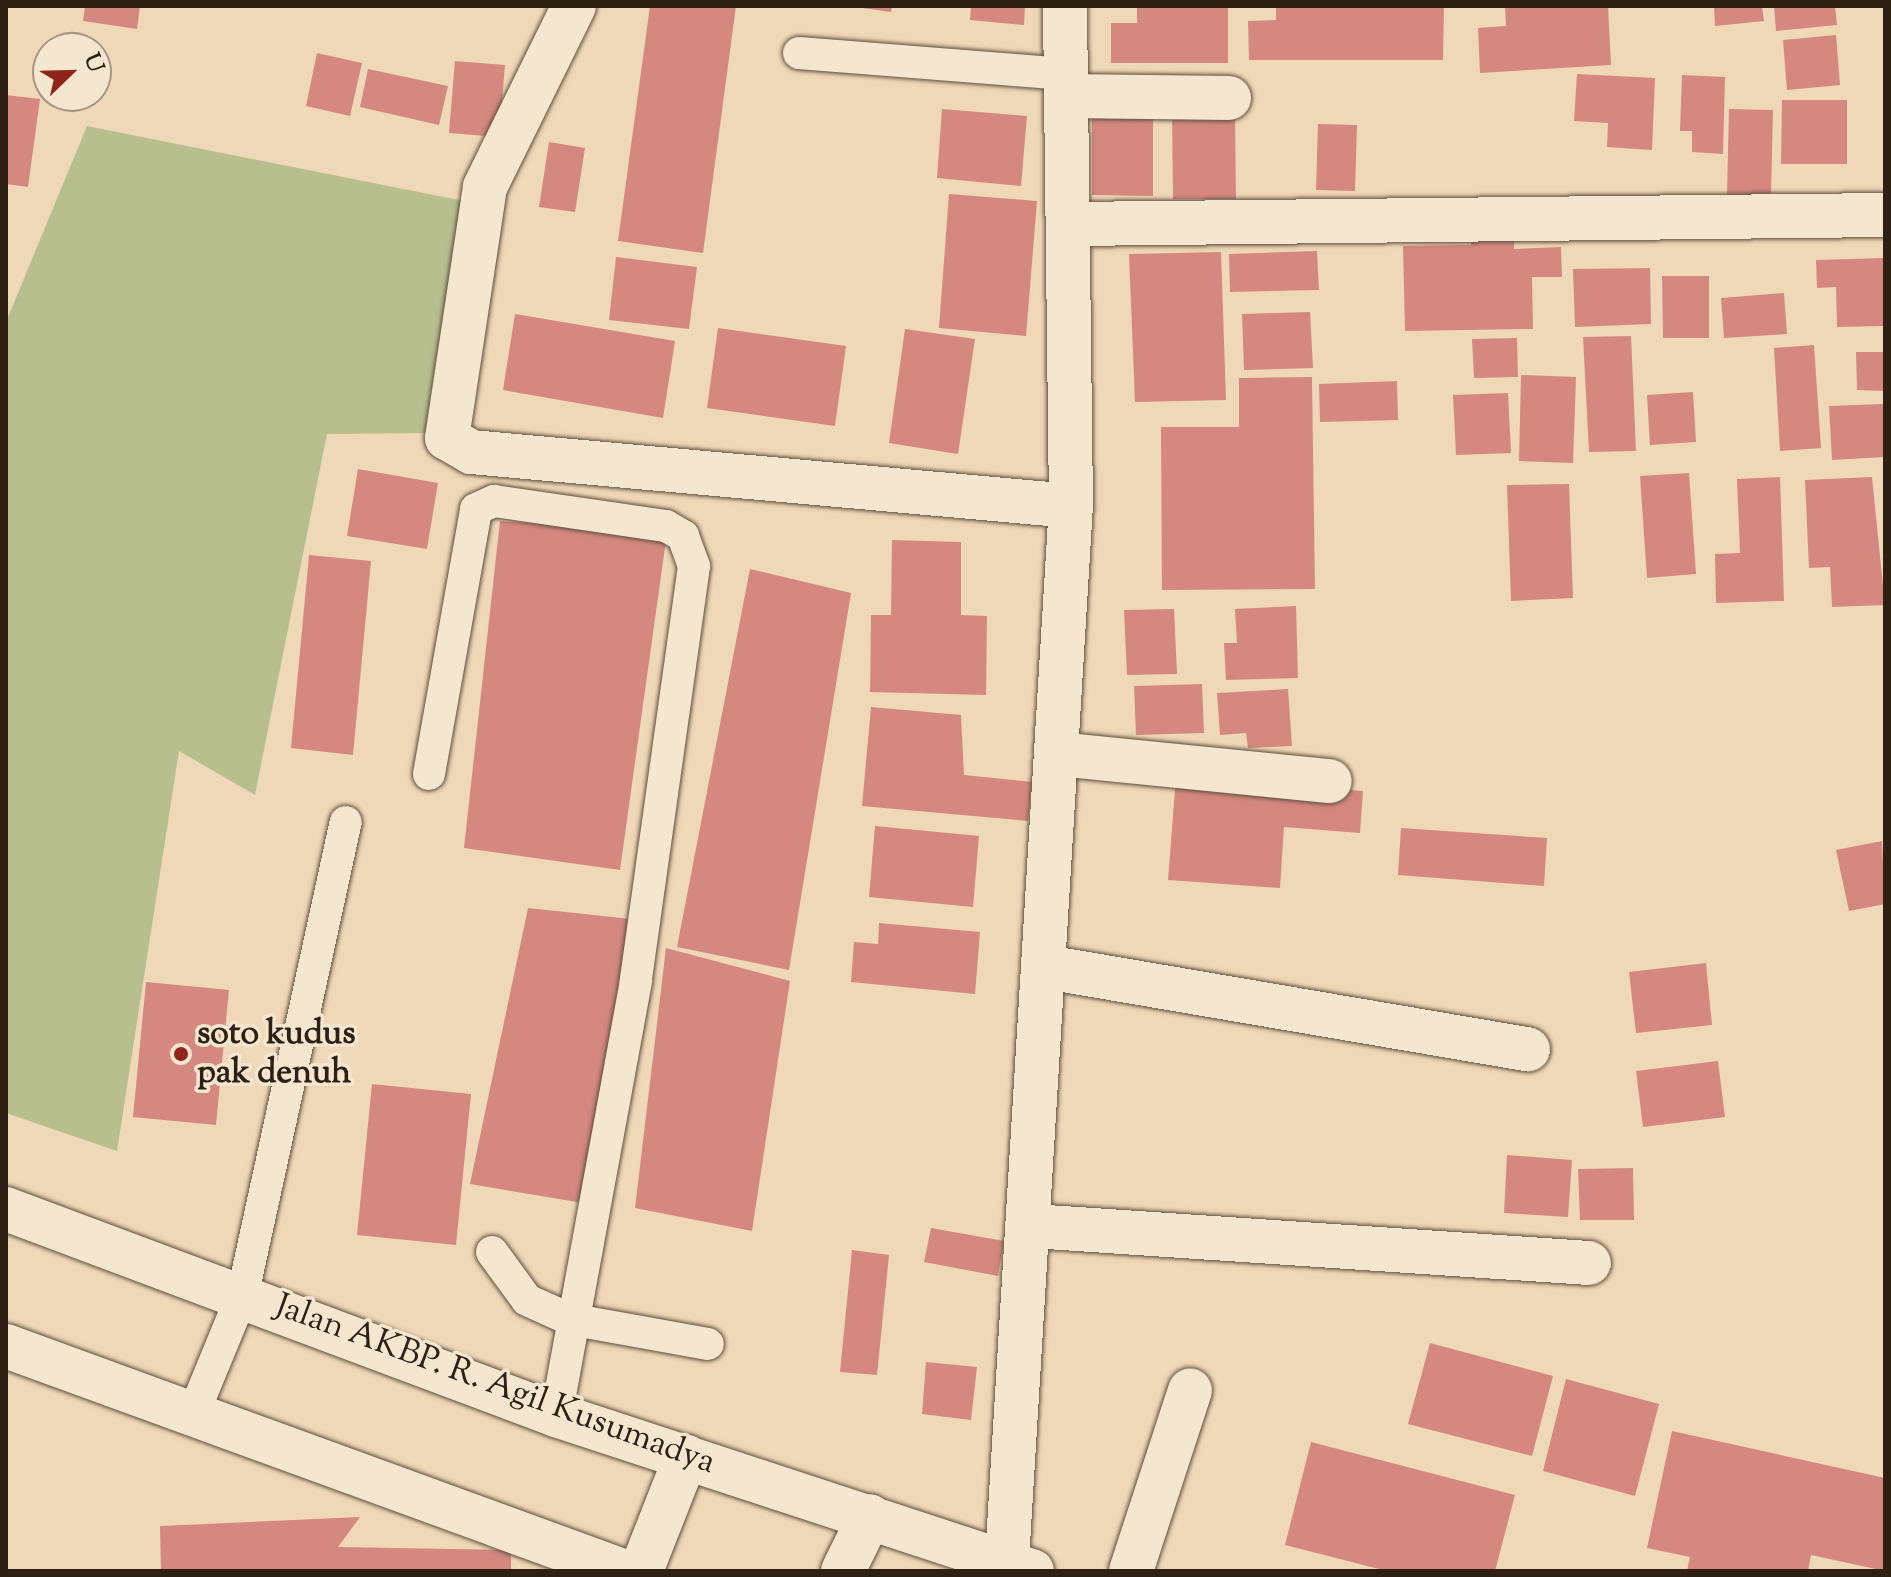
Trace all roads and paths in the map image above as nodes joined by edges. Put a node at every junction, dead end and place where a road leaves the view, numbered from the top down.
1 (574, 6) edge
2 (1065, 6) edge
3 (799, 53) dead end
4 (1066, 85) junction
5 (1229, 98) dead end
6 (1885, 215) edge
7 (1070, 224) junction
8 (1071, 506) junction
9 (1058, 754) junction
10 (429, 774) dead end
11 (1330, 781) dead end
12 (346, 822) dead end
13 (1062, 970) junction
14 (1528, 1049) dead end
15 (6, 1209) edge
16 (1032, 1226) junction
17 (492, 1252) dead end
18 (1589, 1263) dead end
19 (243, 1293) junction
20 (569, 1319) junction
21 (708, 1344) dead end
22 (6, 1346) edge
23 (1190, 1390) dead end
24 (194, 1412) junction
25 (556, 1415) junction
26 (686, 1457) junction
27 (870, 1516) junction
28 (1019, 1566) edge
29 (623, 1571) edge
30 (641, 1571) edge
31 (843, 1571) edge
32 (1131, 1571) edge

1 - 8 street
2 - 4 street
3 - 4 lane
4 - 5 street
4 - 7 street
6 - 7 street
7 - 8 street
8 - 9 street
9 - 11 street
9 - 13 street
10 - 20 lane
12 - 19 lane
13 - 14 street
13 - 16 street
15 - 19 street, Jalan AKBP. R. Agil Kusumadya
16 - 18 street
16 - 28 street
17 - 20 lane
19 - 24 lane
19 - 25 street, Jalan AKBP. R. Agil Kusumadya
20 - 21 lane
20 - 25 lane
22 - 24 street
23 - 32 street
24 - 29 street
25 - 26 street, Jalan AKBP. R. Agil Kusumadya
26 - 27 street, Jalan AKBP. R. Agil Kusumadya
26 - 30 street
27 - 28 street, Jalan AKBP. R. Agil Kusumadya
27 - 31 street

